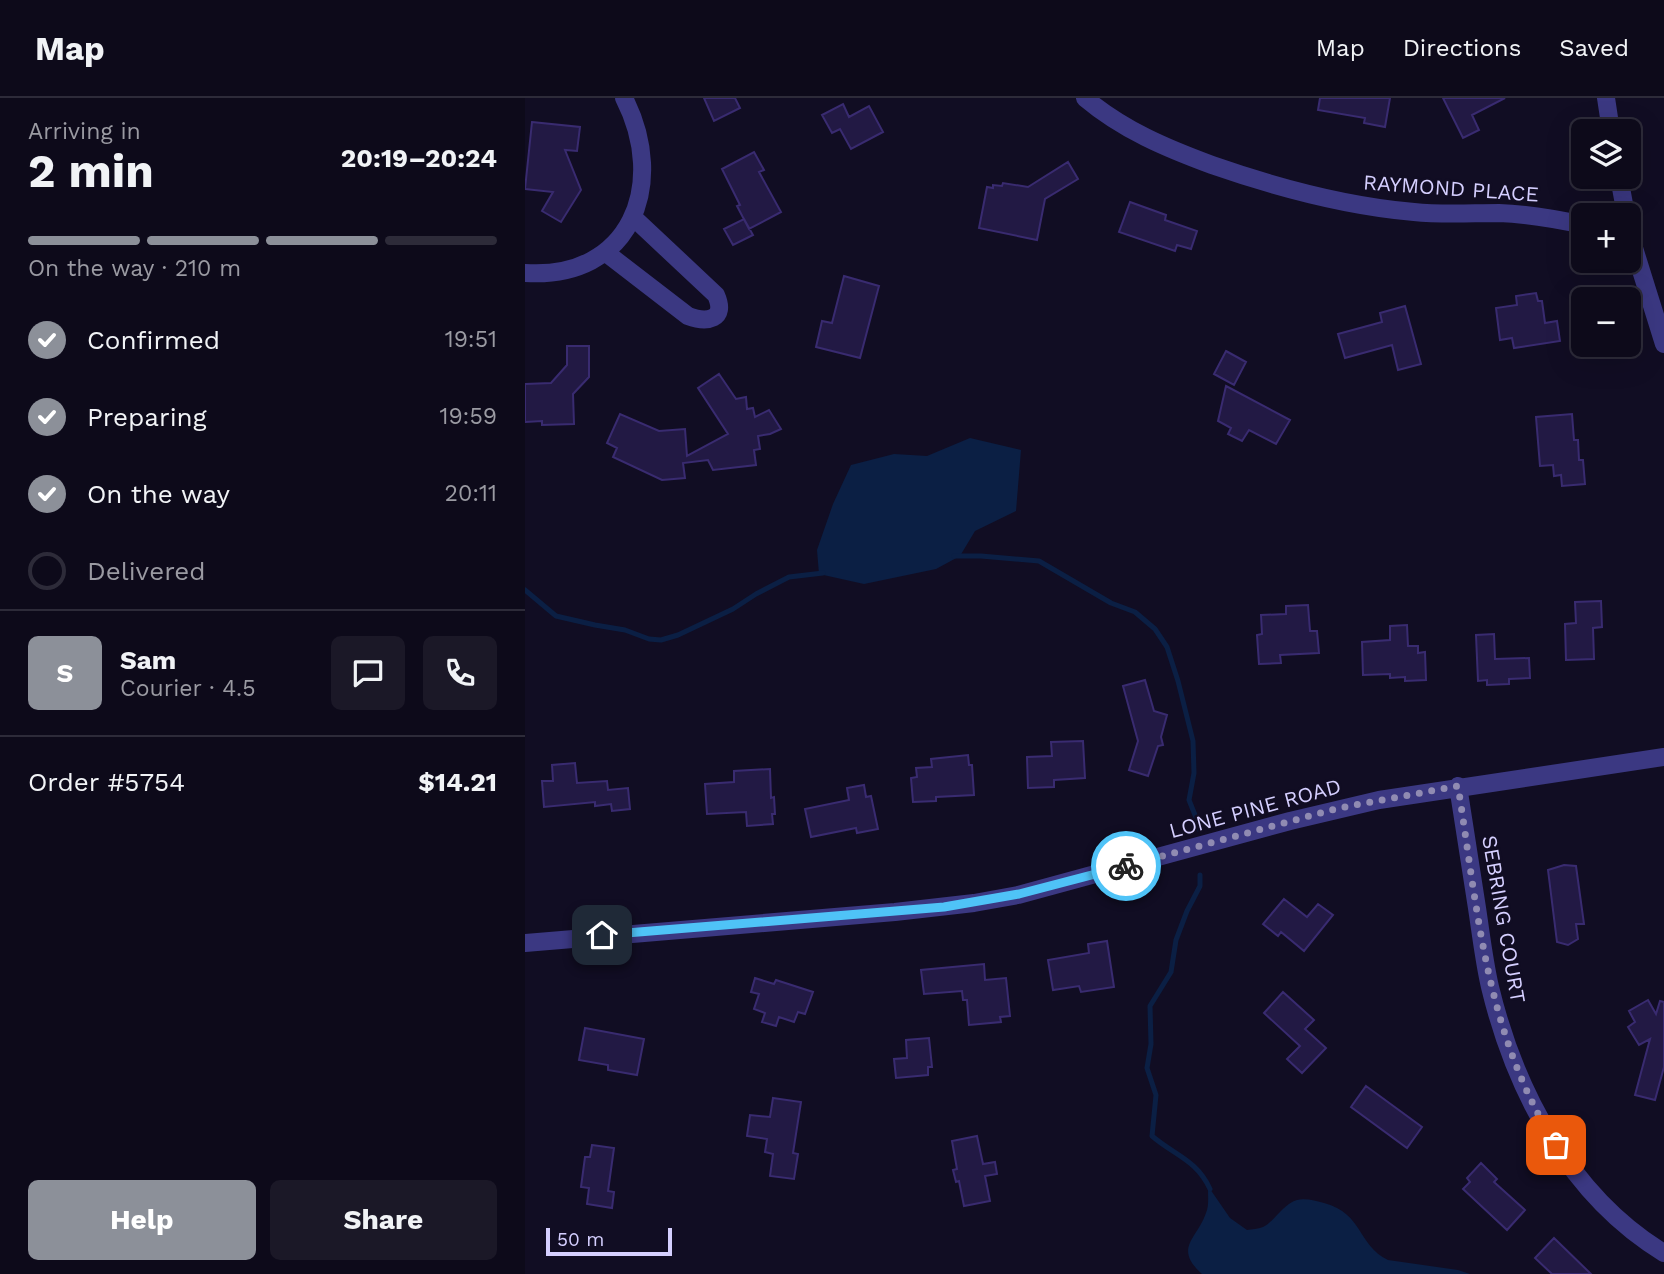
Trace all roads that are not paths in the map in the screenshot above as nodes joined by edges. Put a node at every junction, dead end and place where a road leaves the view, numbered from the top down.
1 (624, 98) edge
2 (1085, 98) edge
3 (1606, 98) edge
4 (1609, 119) edge
5 (634, 218) junction
6 (1571, 223) edge
7 (605, 252) junction
8 (1641, 270) edge
9 (525, 273) edge
10 (1664, 344) edge
11 (1664, 757) edge
12 (1458, 786) junction
13 (525, 943) edge
14 (1664, 1253) edge

1 - 5 street
2 - 6 street, RAYMOND PLACE
3 - 4 street
5 - 7 street
5 - 7 street
7 - 9 street
8 - 10 street
11 - 12 street, LONE PINE ROAD
12 - 13 street, LONE PINE ROAD
12 - 14 street, SEBRING COURT

